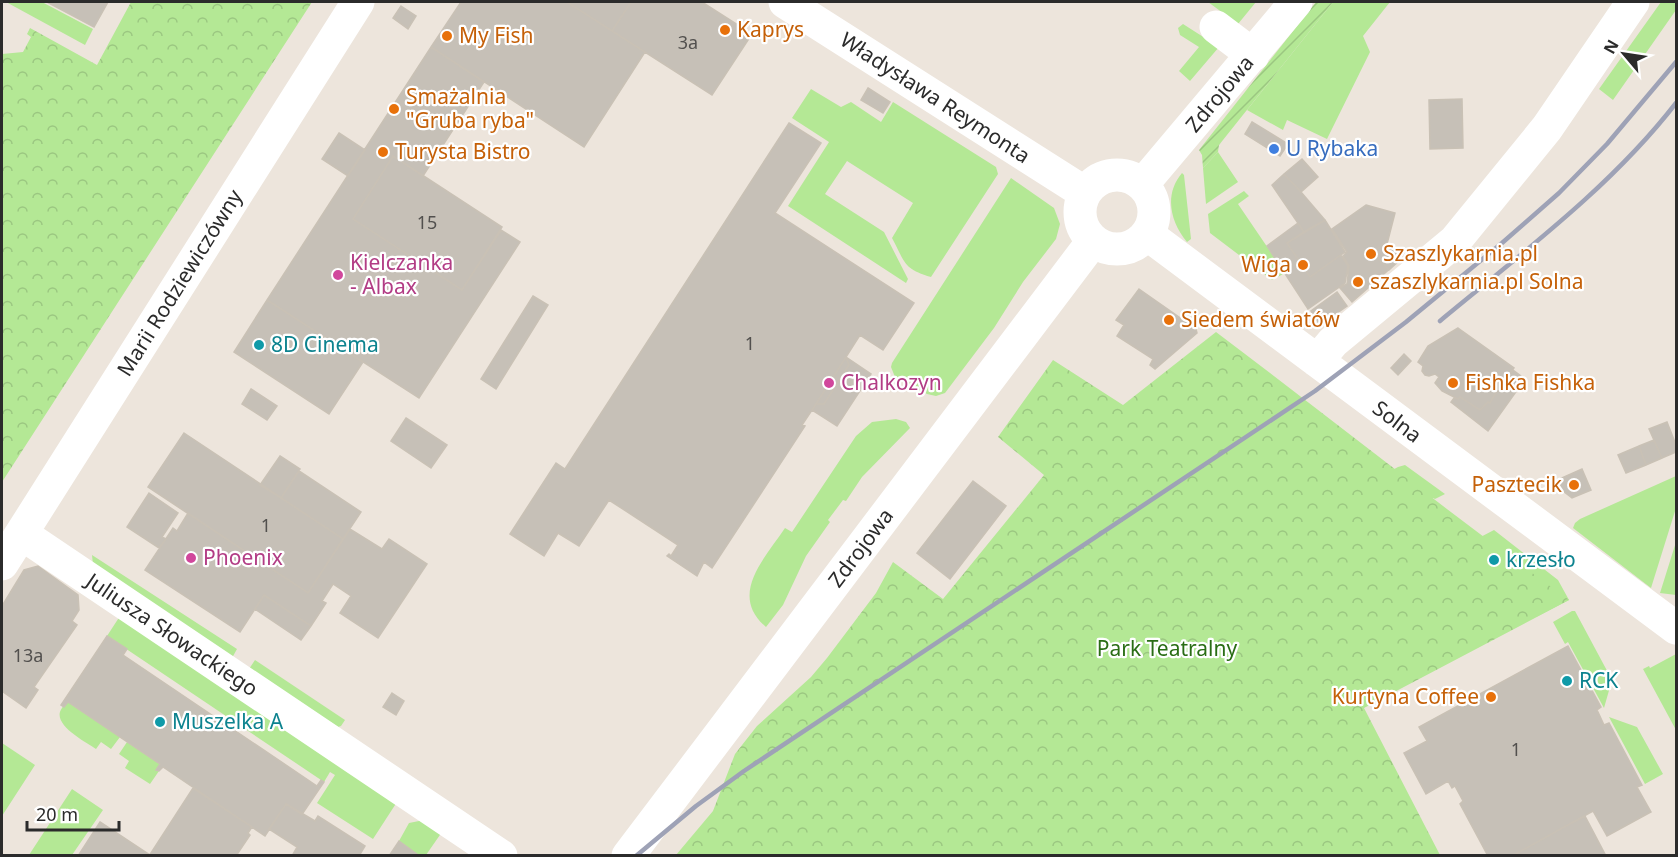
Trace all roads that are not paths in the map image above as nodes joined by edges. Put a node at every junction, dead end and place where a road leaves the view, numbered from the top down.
1 (358, 2) edge
2 (786, 2) edge
3 (1296, 2) edge
4 (1633, 2) edge
5 (1216, 27) dead end
6 (1253, 56) junction
7 (1142, 185) junction
8 (1085, 193) junction
9 (1147, 234) junction
10 (1093, 240) junction
11 (1317, 361) junction
12 (22, 534) junction
13 (2, 564) edge
14 (1667, 610) edge
15 (1677, 628) edge
16 (501, 855) edge
17 (628, 855) edge

1 - 12 street, Marii Rodziewiczówny
2 - 8 street, Władysława Reymonta
3 - 6 street, Zdrojowa
4 - 11 street
5 - 6 street
6 - 7 street, Zdrojowa
7 - 8 street
7 - 9 street
8 - 10 street
9 - 10 street
9 - 11 street, Solna
10 - 17 street, Zdrojowa
11 - 14 street, Solna
12 - 13 street, Marii Rodziewiczówny
12 - 16 street, Juliusza Słowackiego
14 - 15 street, Solna

